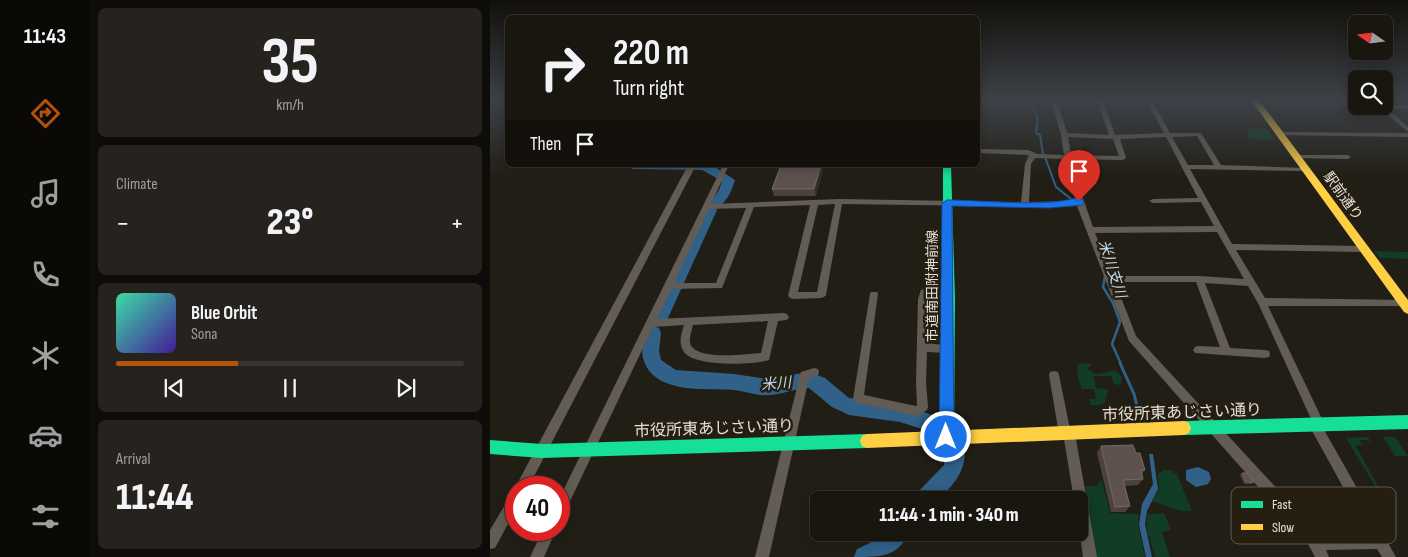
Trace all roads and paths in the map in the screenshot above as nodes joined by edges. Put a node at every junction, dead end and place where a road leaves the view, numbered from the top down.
1 (1061, 126) edge
2 (1110, 126) edge
3 (1162, 126) edge
4 (1274, 126) edge
5 (1280, 134) junction
6 (1064, 135) junction
7 (1167, 135) junction
8 (1408, 135) edge
9 (1114, 137) junction
10 (980, 151) edge
11 (1033, 155) junction
12 (1068, 157) junction
13 (1296, 157) junction
14 (1348, 157) dead end
15 (1185, 166) junction
16 (725, 167) edge
17 (947, 167) edge
18 (1218, 167) junction
19 (690, 169) dead end
20 (1304, 169) junction
21 (1203, 200) junction
22 (839, 201) junction
23 (1154, 201) dead end
24 (815, 202) junction
25 (947, 203) junction
26 (1080, 203) junction
27 (1025, 204) junction
28 (751, 205) junction
29 (705, 207) junction
30 (1219, 229) junction
31 (1091, 230) junction
32 (1229, 247) junction
33 (1362, 249) junction
34 (1110, 279) junction
35 (1199, 279) junction
36 (1251, 283) junction
37 (667, 286) junction
38 (874, 294) dead end
39 (949, 299) junction
40 (1262, 302) junction
41 (1406, 306) edge
42 (650, 323) junction
43 (689, 323) junction
44 (922, 347) junction
45 (947, 349) junction
46 (1198, 350) dead end
47 (1226, 352) junction
48 (1265, 354) dead end
49 (1054, 375) dead end
50 (807, 378) dead end
51 (947, 420) junction
52 (1408, 422) edge
53 (1317, 425) junction
54 (1212, 426) junction
55 (1067, 434) junction
56 (948, 437) junction
57 (787, 442) junction
58 (490, 447) edge
59 (589, 450) junction
60 (542, 452) junction
61 (529, 476) edge
62 (1266, 487) edge
63 (1351, 487) edge
64 (570, 489) edge
65 (505, 516) edge
66 (545, 541) edge
67 (490, 543) edge
68 (1316, 544) edge
69 (1382, 544) edge
70 (537, 557) edge
71 (762, 557) edge
72 (1090, 557) edge
73 (1322, 557) edge
74 (1390, 557) edge

1 - 6 street
2 - 9 street
3 - 7 street
4 - 5 street, 駅前通り
5 - 8 street
5 - 13 street, 駅前通り
6 - 9 street
6 - 12 street
7 - 9 street
7 - 15 street
7 - 18 street
9 - 12 street
10 - 11 street
11 - 12 street
11 - 27 street
12 - 26 street
13 - 14 street
13 - 20 street, 駅前通り
15 - 18 street
15 - 21 street
16 - 29 street
17 - 25 street, 市道南田附神前線
18 - 20 street
19 - 60 street
20 - 33 street, 駅前通り
21 - 23 street
21 - 30 street
22 - 24 street
22 - 24 street
22 - 25 street
24 - 28 street
25 - 27 street
25 - 39 street, 市道南田附神前線
26 - 27 street
26 - 31 street
28 - 29 street
28 - 37 street
29 - 37 street
30 - 31 street
30 - 32 street
31 - 34 street
32 - 33 street
32 - 36 street
33 - 41 street, 駅前通り
34 - 35 street
34 - 54 street
35 - 36 street
35 - 47 street
36 - 40 street
37 - 42 street
38 - 44 street
39 - 44 street
39 - 45 street, 市道南田附神前線
40 - 41 street
40 - 53 street
42 - 43 street
42 - 59 street
43 - 43 street
44 - 45 street
45 - 51 street, 市道南田附神前線
46 - 47 street
47 - 48 street
49 - 55 street
50 - 57 street
51 - 55 street
51 - 56 street, 市道南田附神前線
52 - 53 street, 市役所東あじさい通り
53 - 54 street, 市役所東あじさい通り
53 - 63 street
54 - 55 street, 市役所東あじさい通り
54 - 62 street
55 - 56 street, 市役所東あじさい通り
55 - 72 street
56 - 57 street, 市役所東あじさい通り
57 - 59 street, 市役所東あじさい通り
57 - 71 street
58 - 60 street, 市役所東あじさい通り
59 - 60 street, 市役所東あじさい通り
59 - 64 street
60 - 61 street
65 - 67 street
66 - 70 street
68 - 73 street
69 - 74 street

